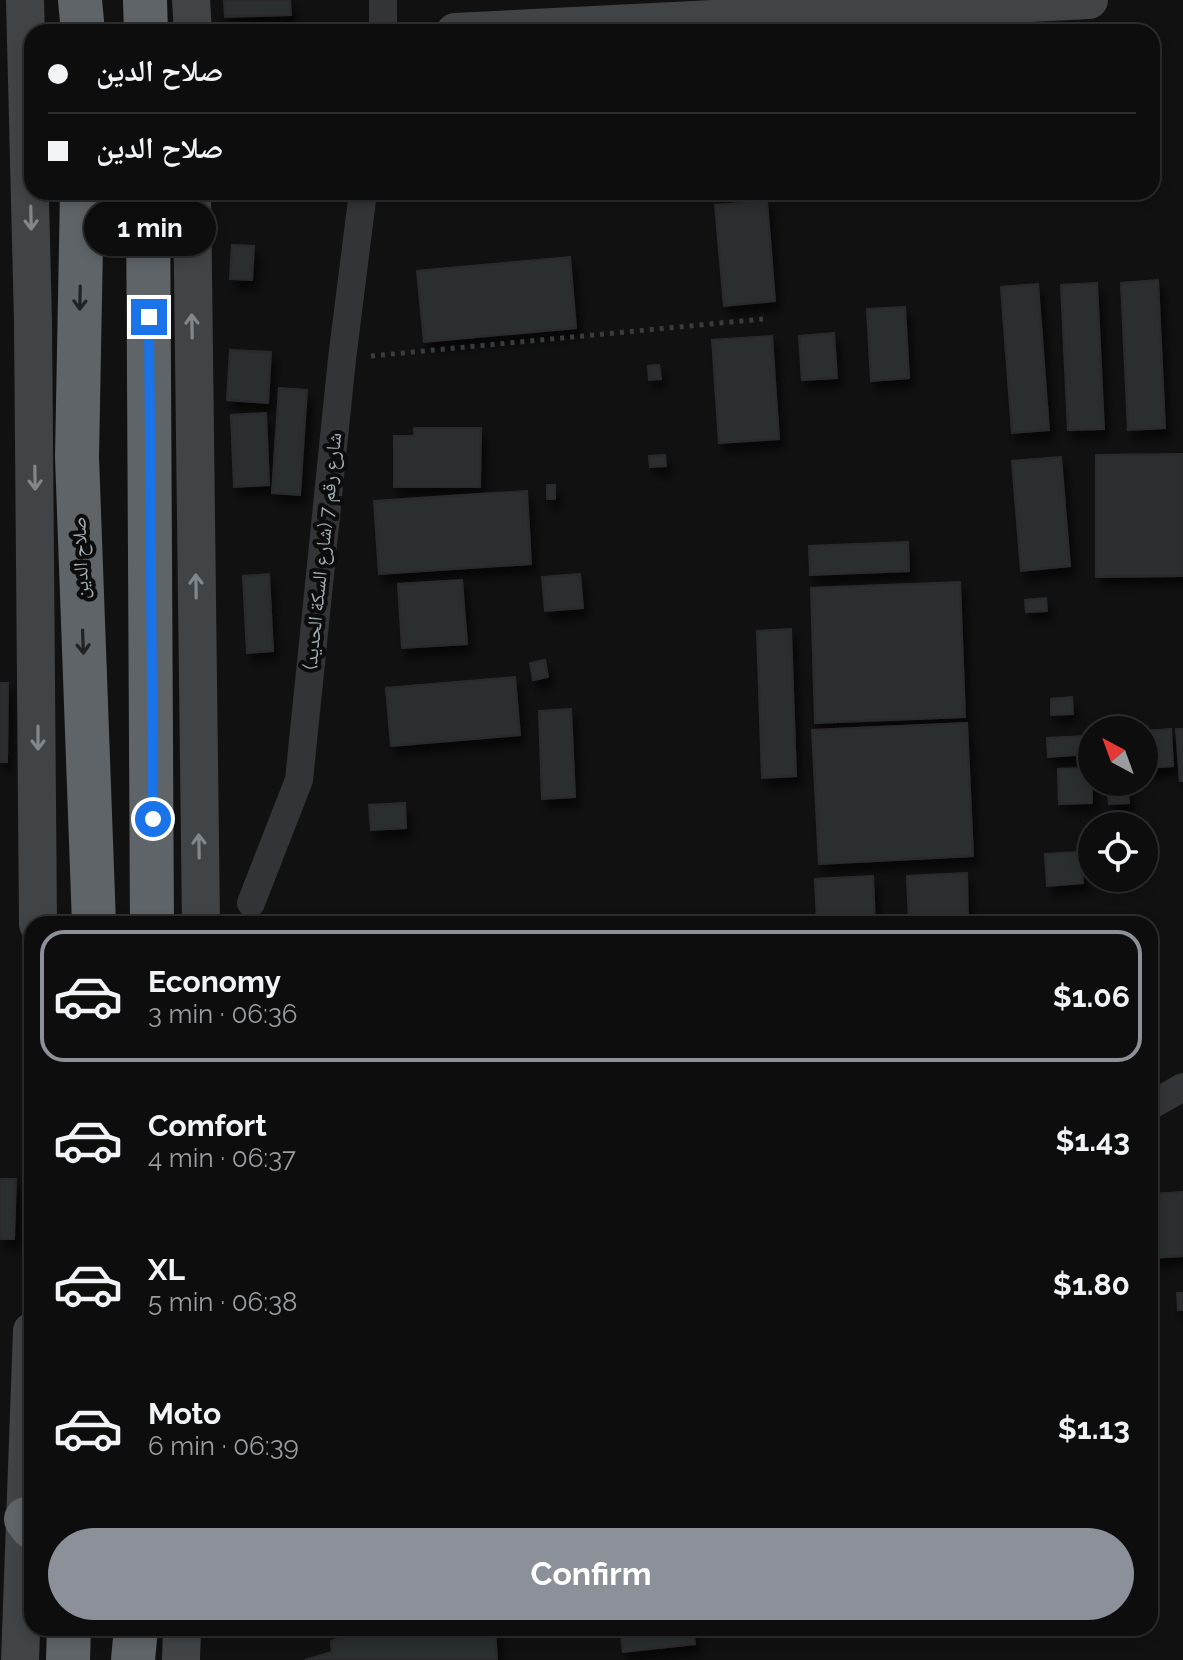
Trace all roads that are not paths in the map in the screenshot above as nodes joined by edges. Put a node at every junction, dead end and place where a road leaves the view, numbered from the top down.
1 (25, 0) edge
2 (80, 0) edge
3 (145, 0) edge
4 (191, 0) edge
5 (383, 0) edge
6 (1089, 0) edge
7 (961, 3) edge
8 (82, 24) edge
9 (146, 24) edge
10 (192, 24) edge
11 (383, 24) edge
12 (595, 24) edge
13 (14, 52) edge
14 (82, 200) edge
15 (148, 200) edge
16 (192, 200) edge
17 (362, 200) edge
18 (87, 774) junction
19 (153, 787) junction
20 (251, 903) dead end
21 (38, 916) edge
22 (94, 916) edge
23 (152, 916) edge
24 (201, 916) edge
25 (1183, 1087) edge
26 (1158, 1101) edge
27 (24, 1599) edge
28 (69, 1636) edge
29 (135, 1636) edge
30 (182, 1636) edge
31 (20, 1660) edge
32 (68, 1660) edge
33 (133, 1660) edge
34 (181, 1660) edge

1 - 13 street
2 - 8 highway
3 - 9 highway
4 - 10 street
5 - 11 street
6 - 7 street
7 - 12 street
13 -> 21 street
14 -> 18 highway, صلاح الدين
15 - 19 highway
24 -> 16 street
17 - 20 street, شارع رقم 7 (شارع السكة الحديد)
18 - 19 highway
18 - 22 highway, صلاح الدين
19 - 23 highway
25 - 26 street
27 - 31 street
28 - 32 highway
29 - 33 highway
30 - 34 street

